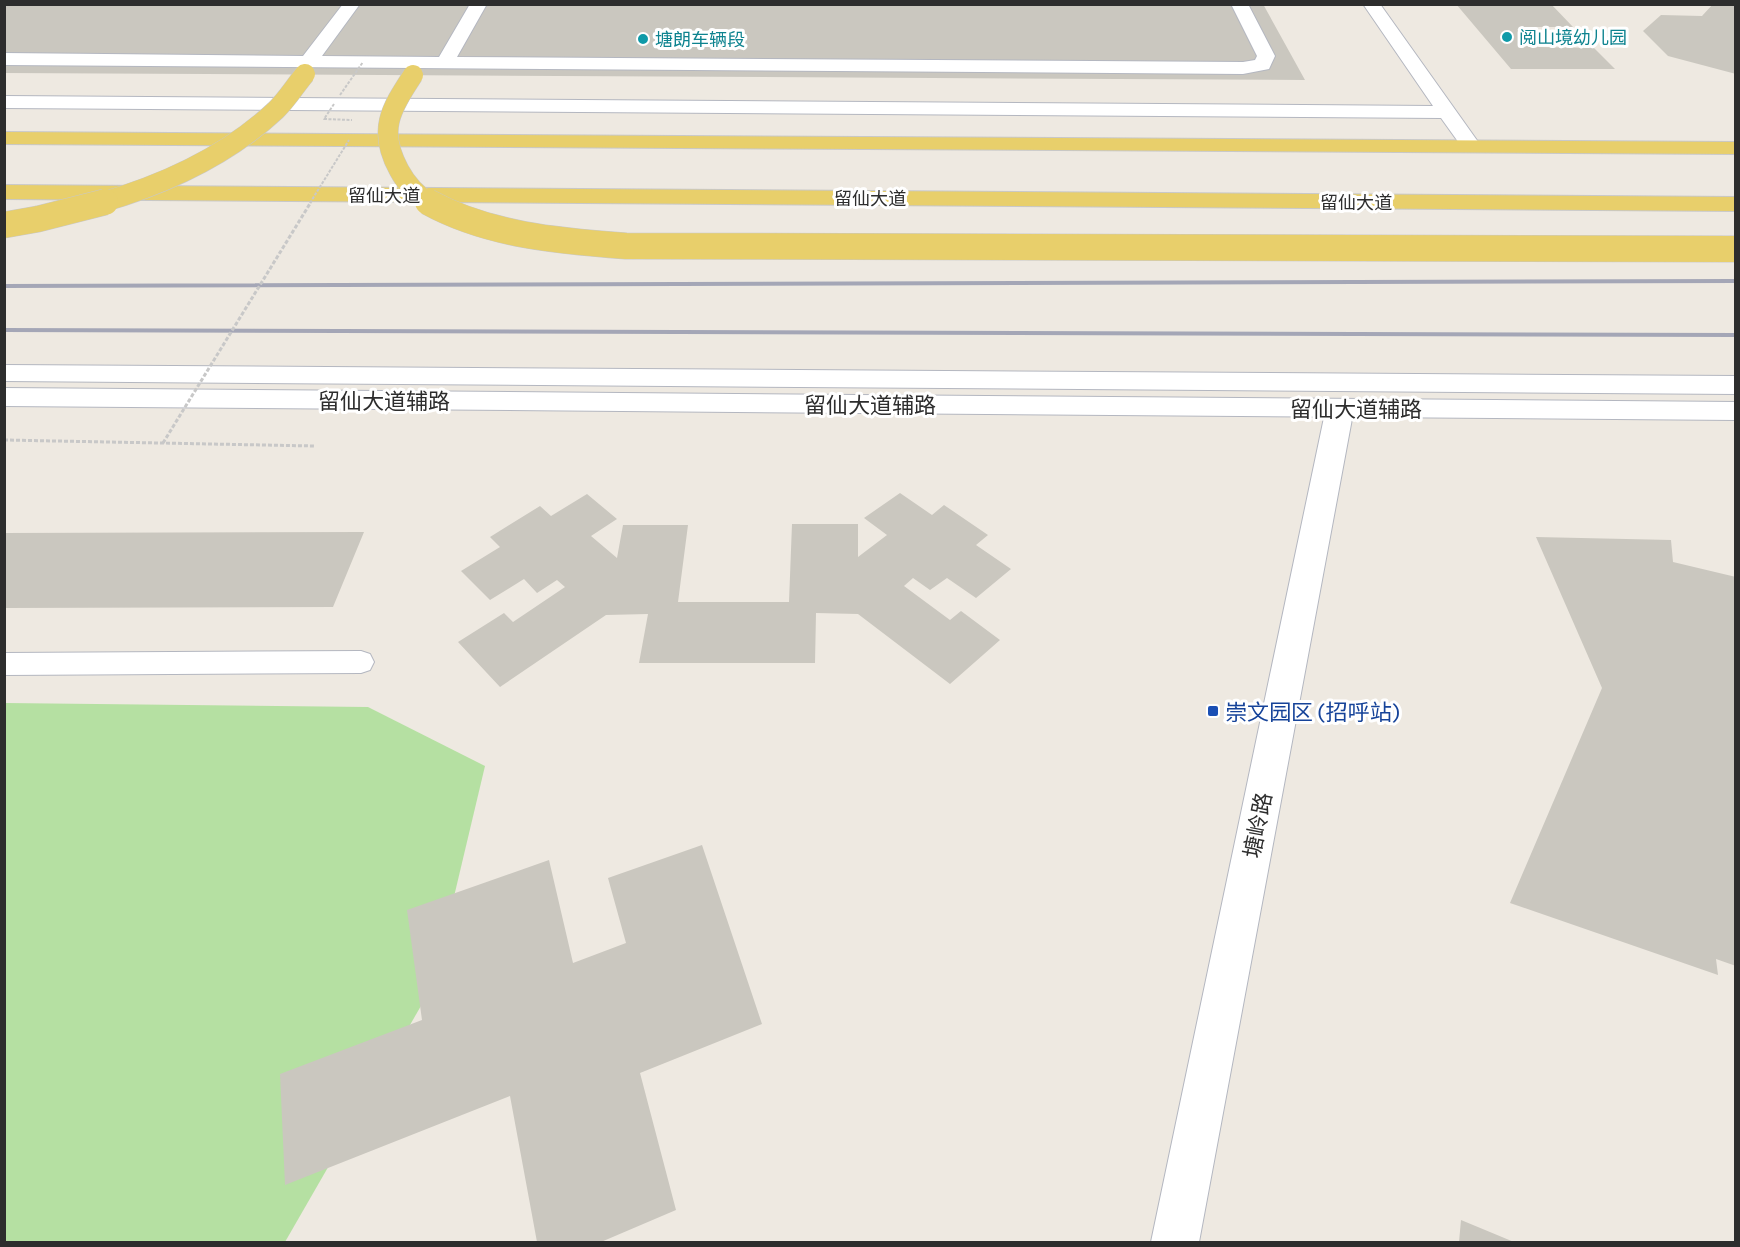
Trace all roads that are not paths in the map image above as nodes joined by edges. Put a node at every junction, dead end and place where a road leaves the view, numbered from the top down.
1 (352, 4) edge
2 (479, 4) edge
3 (1239, 4) edge
4 (1371, 4) edge
5 (4, 59) edge
6 (445, 62) junction
7 (309, 66) junction
8 (417, 69) junction
9 (4, 102) edge
10 (1448, 112) junction
11 (4, 138) edge
12 (1471, 146) junction
13 (1736, 148) edge
14 (4, 192) edge
15 (1736, 204) edge
16 (4, 225) edge
17 (1736, 249) edge
18 (4, 373) edge
19 (1736, 385) edge
20 (4, 397) edge
21 (1340, 408) junction
22 (1736, 411) edge
23 (361, 662) dead end
24 (4, 664) edge
25 (1174, 1242) edge

1 - 7 street
2 - 6 street
3 - 6 street
4 - 10 street
5 - 7 street
6 - 8 street
7 - 8 street
7 - 16 main road, bridge
8 - 17 main road, bridge
9 - 10 street
10 - 12 street
11 - 12 main road
12 - 13 main road
14 - 15 main road, 留仙大道
18 - 19 street, 留仙大道辅路
20 - 21 street, 留仙大道辅路
21 - 22 street, 留仙大道辅路
21 - 25 street, 塘岭路
23 - 24 lane

